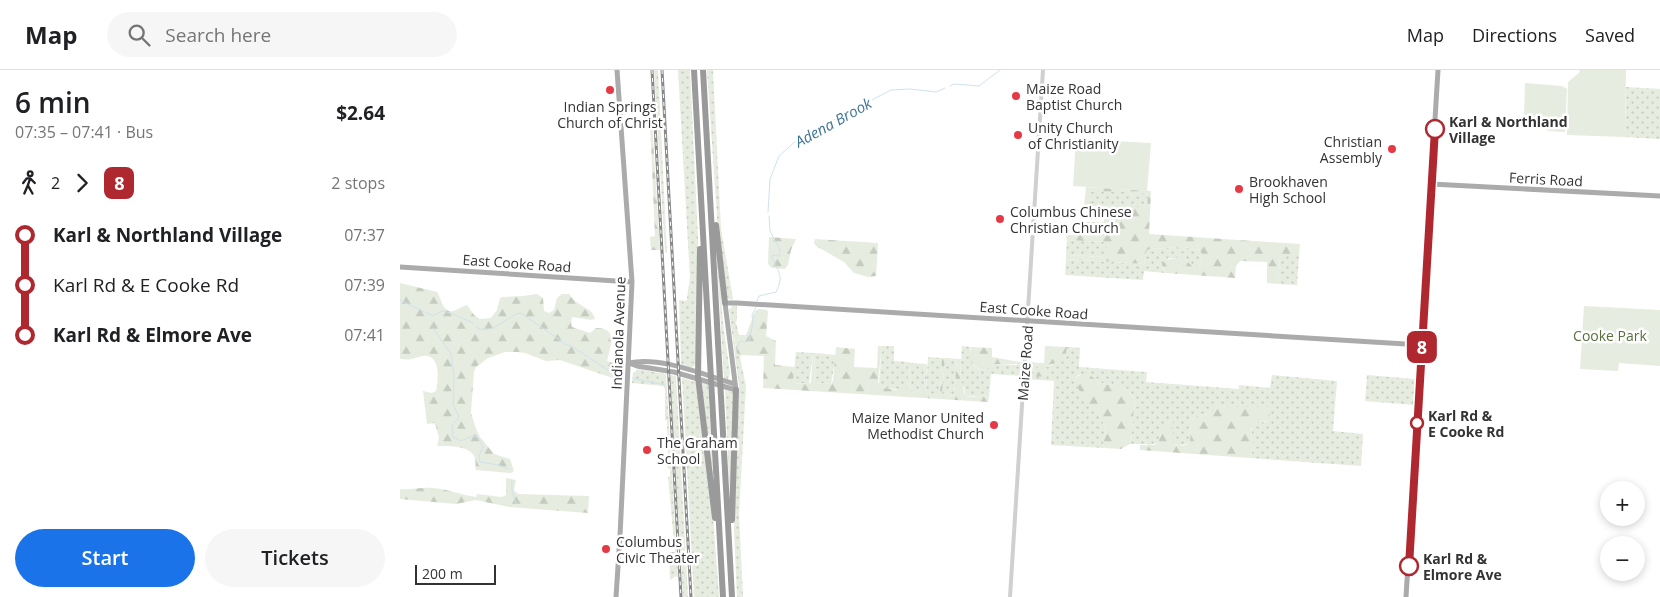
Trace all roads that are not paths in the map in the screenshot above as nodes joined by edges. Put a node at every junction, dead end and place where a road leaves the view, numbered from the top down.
1 (617, 70) edge
2 (694, 70) edge
3 (703, 70) edge
4 (1043, 70) edge
5 (1438, 70) edge
6 (710, 179) junction
7 (1431, 184) junction
8 (701, 191) junction
9 (1660, 196) edge
10 (400, 267) edge
11 (632, 282) junction
12 (725, 303) junction
13 (1028, 321) junction
14 (1422, 345) junction
15 (629, 364) junction
16 (698, 376) junction
17 (736, 387) junction
18 (730, 554) junction
19 (722, 567) junction
20 (616, 597) edge
21 (723, 597) edge
22 (732, 597) edge
23 (1010, 597) edge
24 (1406, 597) edge

1 - 11 main road, Indianola Avenue
2 - 8 highway
3 - 6 highway
4 - 13 street, Maize Road
5 - 7 main road
6 - 12 highway
6 - 18 highway
7 - 9 main road, Ferris Road
7 - 14 main road
8 - 16 highway
8 - 19 highway
10 - 11 main road, East Cooke Road
11 - 15 main road, Indianola Avenue
12 - 13 main road, East Cooke Road
12 - 17 main road
13 - 14 main road, East Cooke Road
13 - 23 street, Maize Road
14 - 24 main road
15 - 16 main road
15 - 20 main road, Indianola Avenue
16 - 17 main road
16 - 19 highway
17 - 18 highway
18 - 22 highway
19 - 21 highway

